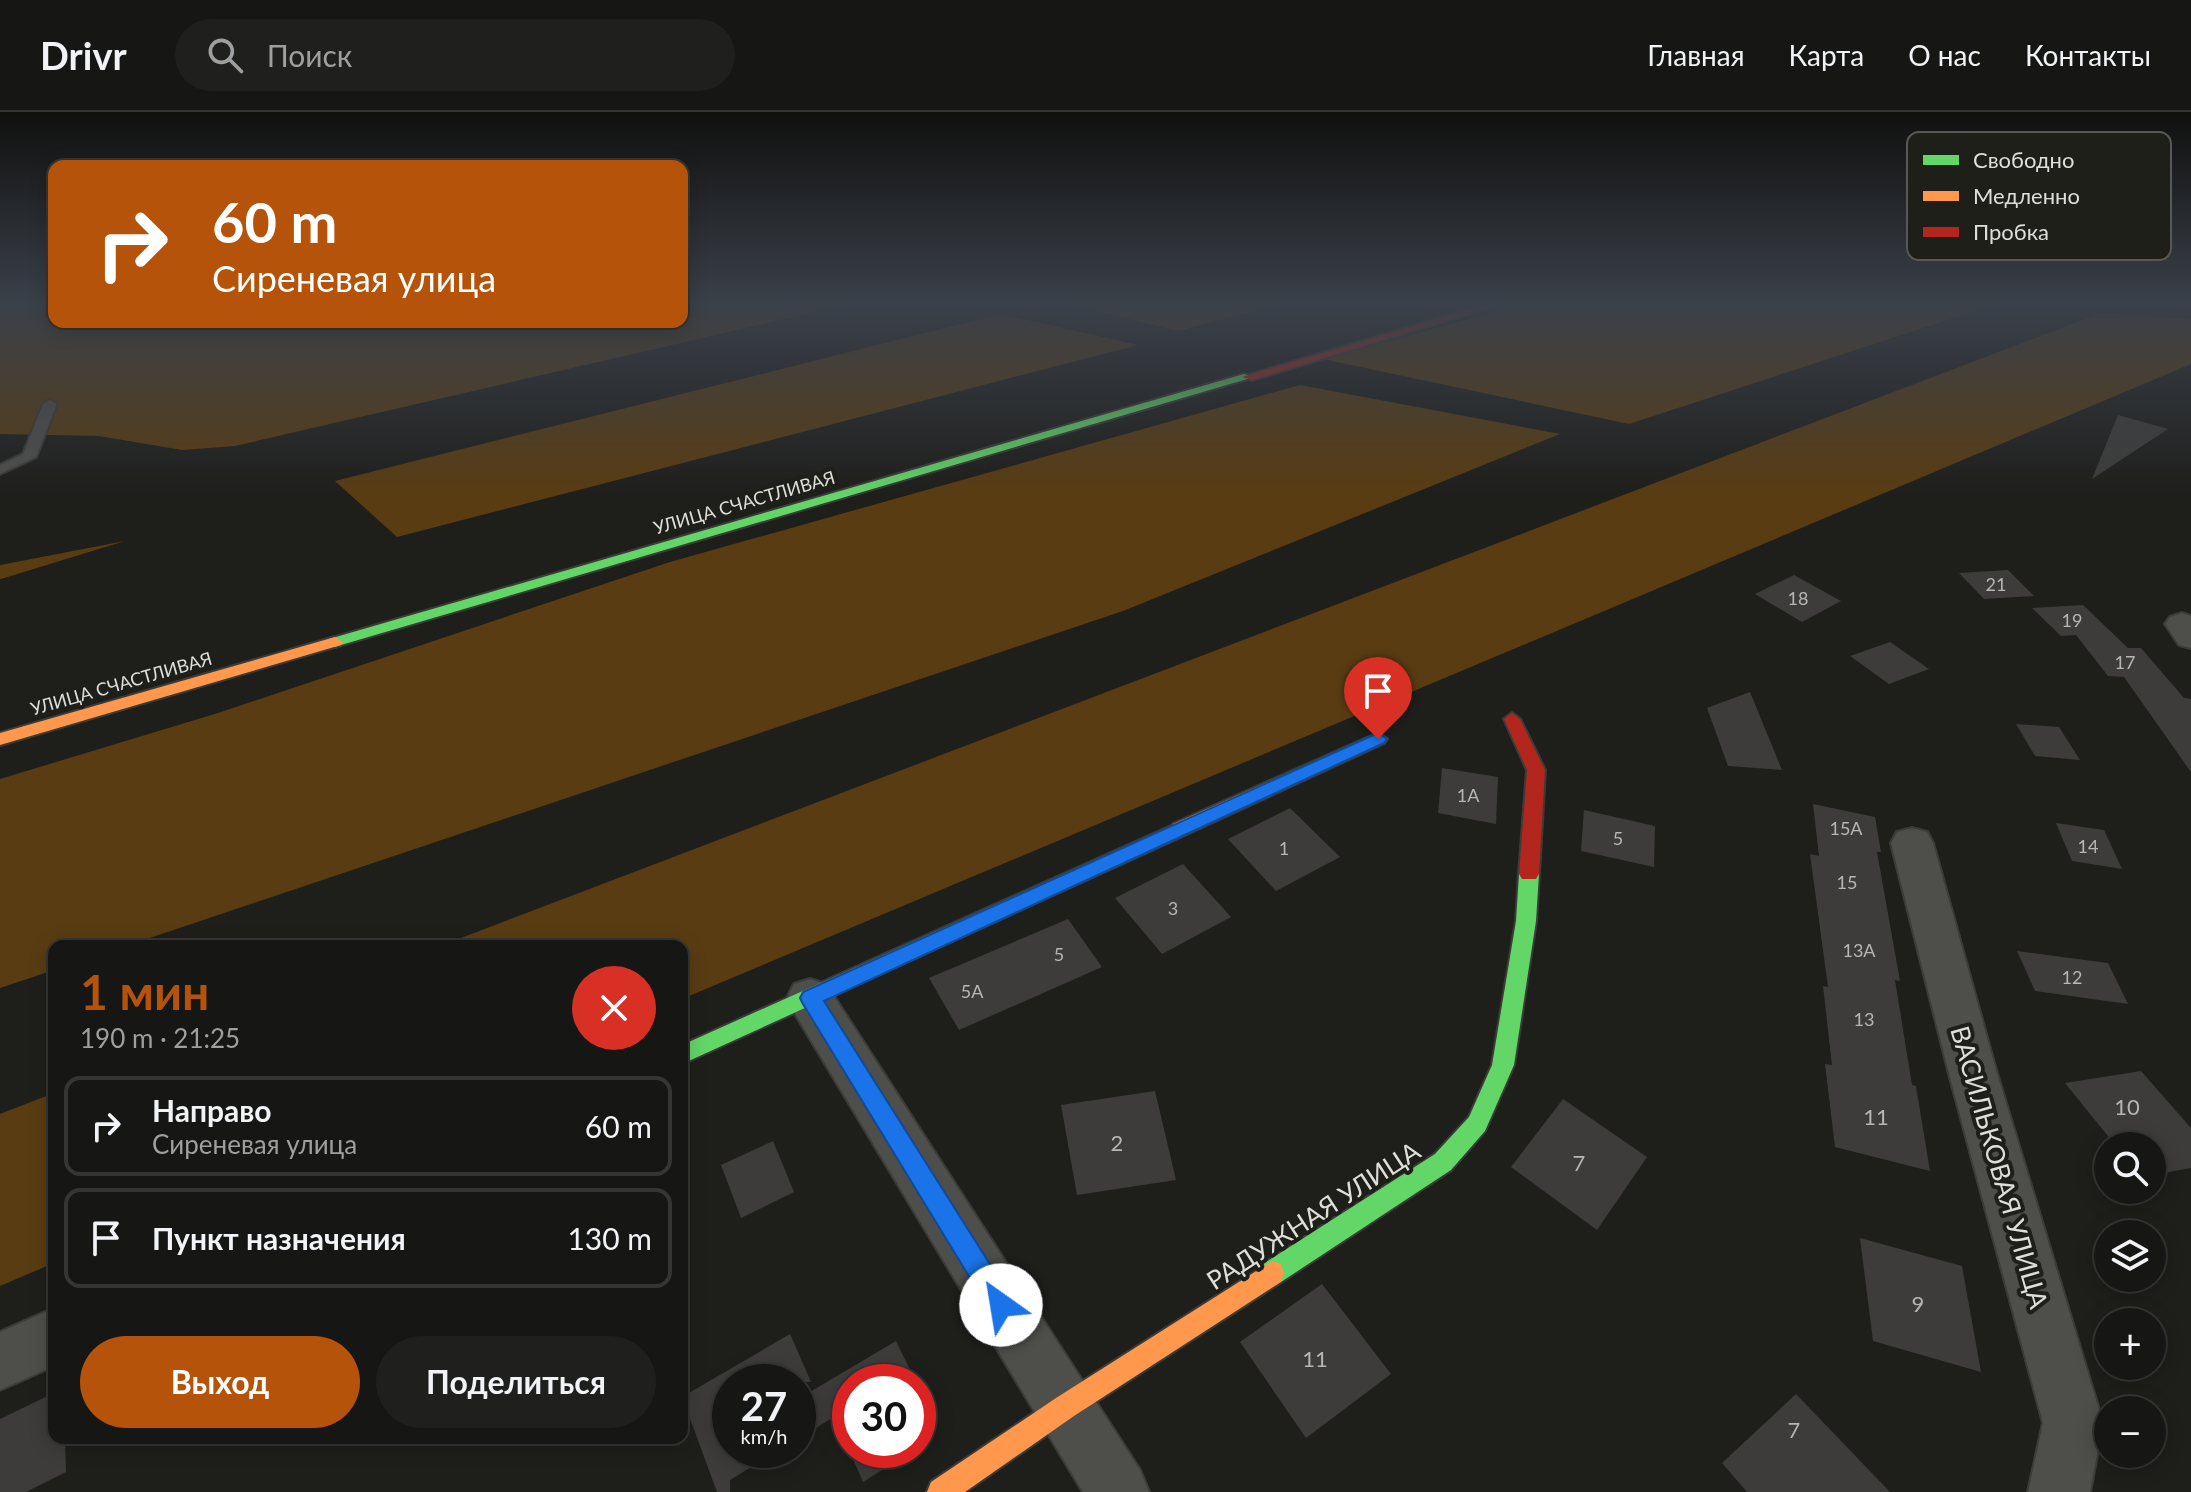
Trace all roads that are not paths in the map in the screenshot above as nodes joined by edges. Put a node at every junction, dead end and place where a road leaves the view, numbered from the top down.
1 (1276, 368) edge
2 (50, 404) dead end
3 (0, 470) edge
4 (1512, 719) dead end
5 (0, 739) edge
6 (1378, 739) dead end
7 (1912, 843) dead end
8 (810, 998) junction
9 (688, 1052) edge
10 (48, 1340) edge
11 (0, 1361) edge
12 (1065, 1407) junction
13 (941, 1492) edge
14 (1118, 1492) edge
15 (2059, 1492) edge

1 - 5 street, УЛИЦА СЧАСТЛИВАЯ
2 - 3 lane
4 - 12 street, РАДУЖНАЯ УЛИЦА
6 - 8 street
7 - 15 street, ВАСИЛЬКОВАЯ УЛИЦА
8 - 9 street
8 - 12 street
10 - 11 street
12 - 13 street, РАДУЖНАЯ УЛИЦА
12 - 14 street

